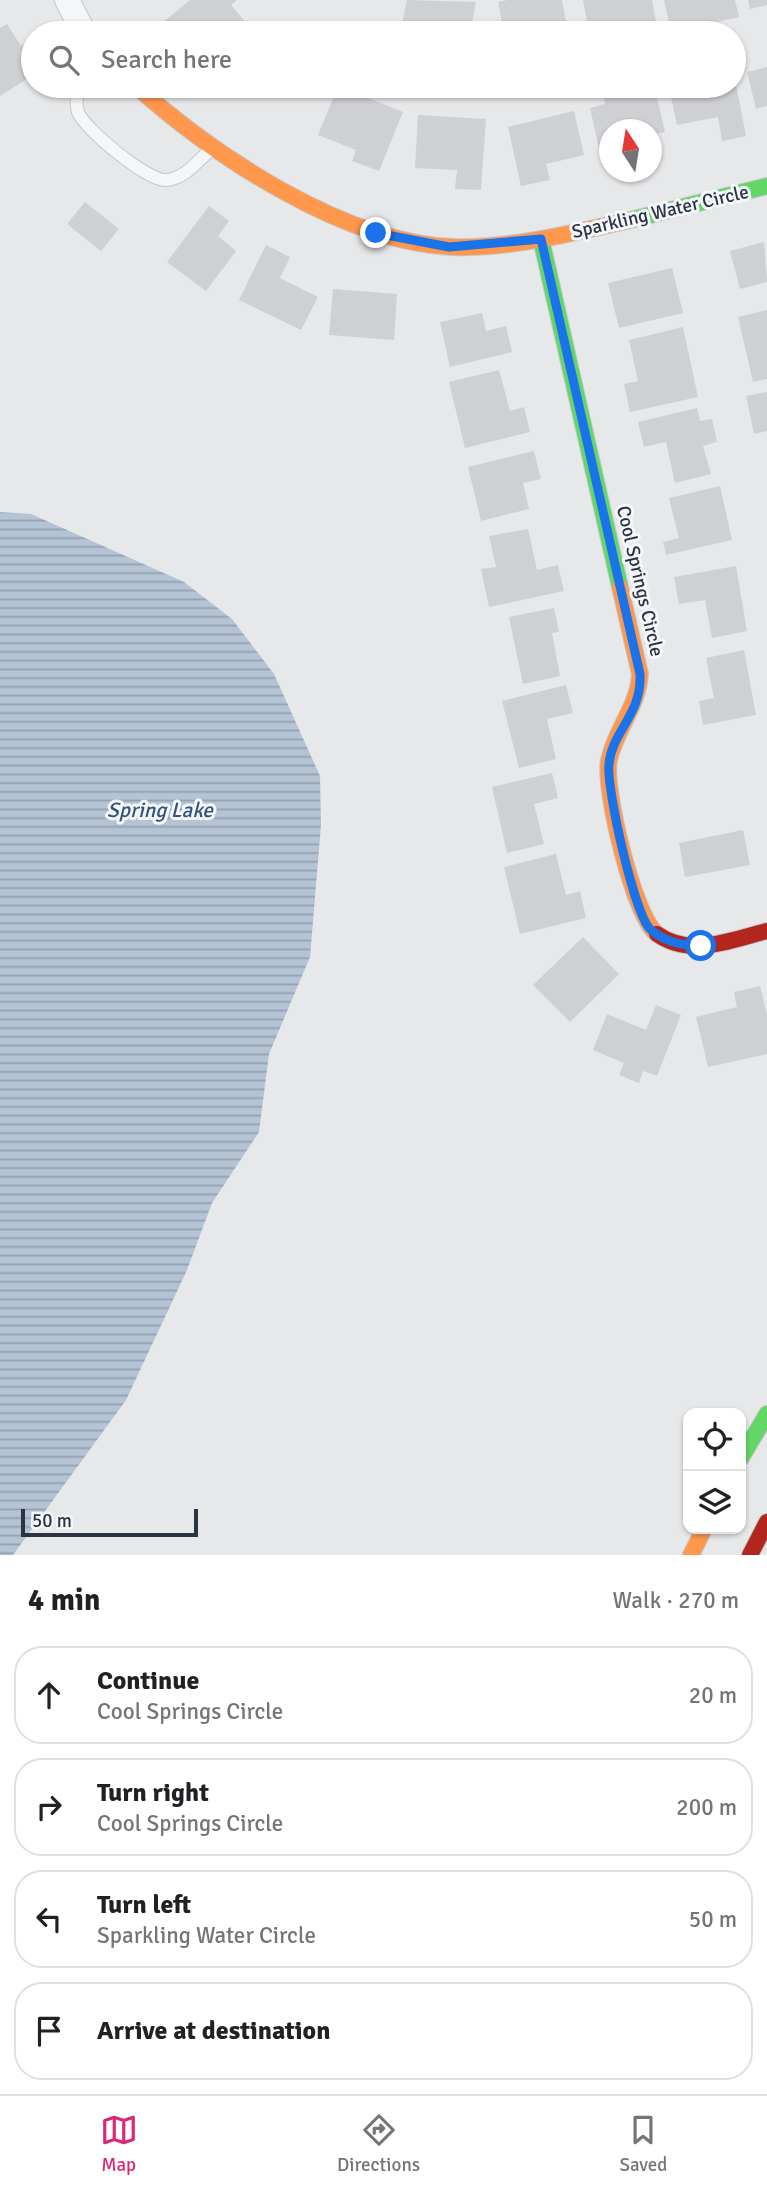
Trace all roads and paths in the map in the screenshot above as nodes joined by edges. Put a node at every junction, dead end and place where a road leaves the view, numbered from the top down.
1 (68, 0) edge
2 (78, 21) edge
3 (79, 98) edge
4 (149, 98) edge
5 (214, 146) junction
6 (767, 186) edge
7 (541, 239) junction
8 (767, 931) edge
9 (767, 1415) edge
10 (746, 1450) edge
11 (767, 1522) edge
12 (702, 1534) edge
13 (691, 1555) edge
14 (750, 1555) edge

1 - 2 street
3 - 5 lane
4 - 5 street, Sparkling Water Circle
5 - 7 street, Sparkling Water Circle
6 - 7 street, Sparkling Water Circle
7 - 8 street, Cool Springs Circle
9 - 10 street
11 - 14 street
12 - 13 street

